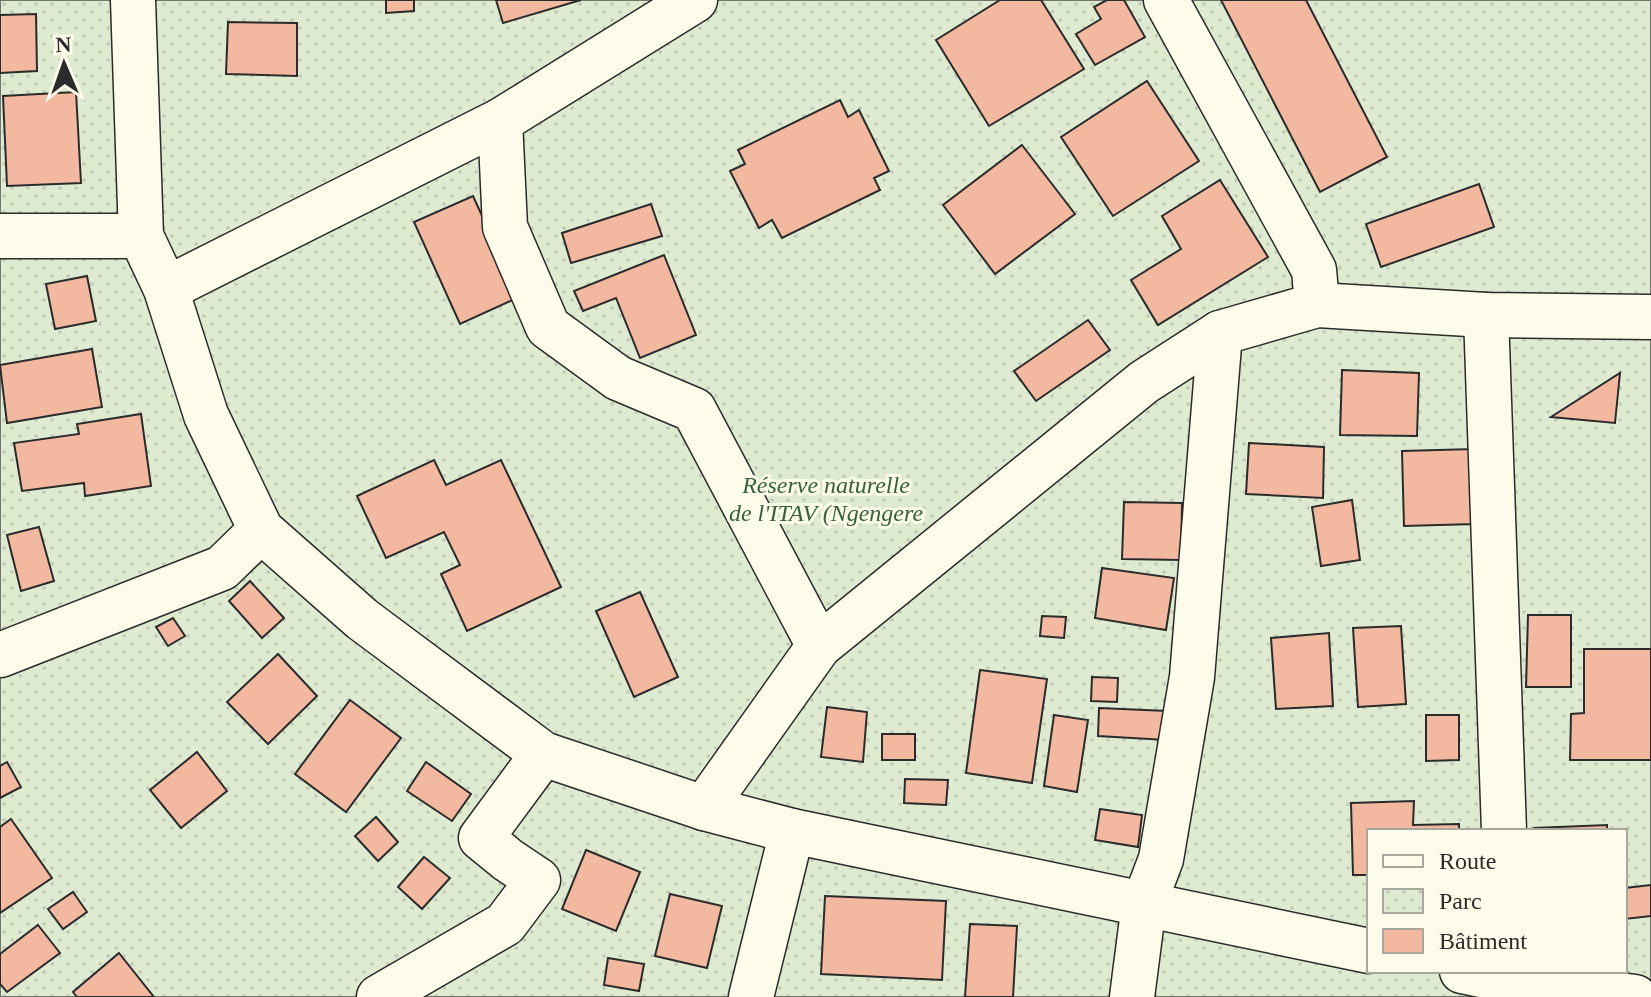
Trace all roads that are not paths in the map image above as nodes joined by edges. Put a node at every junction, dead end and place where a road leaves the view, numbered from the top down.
1 (133, 0) edge
2 (695, 0) edge
3 (1166, 0) edge
4 (500, 121) junction
5 (0, 236) edge
6 (141, 236) junction
7 (166, 289) junction
8 (1317, 305) junction
9 (1486, 315) junction
10 (1651, 317) edge
11 (1220, 333) junction
12 (261, 530) junction
13 (819, 646) junction
14 (0, 655) edge
15 (543, 754) junction
16 (704, 808) junction
17 (1504, 829) edge
18 (792, 831) junction
19 (1144, 904) junction
20 (1367, 951) edge
21 (1470, 973) edge
22 (1510, 983) edge
23 (379, 997) edge
24 (751, 997) edge
25 (1132, 997) edge
26 (1635, 997) edge

1 - 6 street
2 - 4 street
3 - 8 street
4 - 7 street
4 - 13 street
5 - 6 street
6 - 7 street
7 - 12 street
8 - 9 street
8 - 11 street
9 - 10 street
9 - 17 street
11 - 13 street
11 - 19 street
12 - 14 street
12 - 15 street
13 - 16 street
15 - 16 street
15 - 23 street
16 - 18 street
18 - 19 street
18 - 24 street
19 - 20 street
19 - 25 street
21 - 22 street
22 - 26 street

